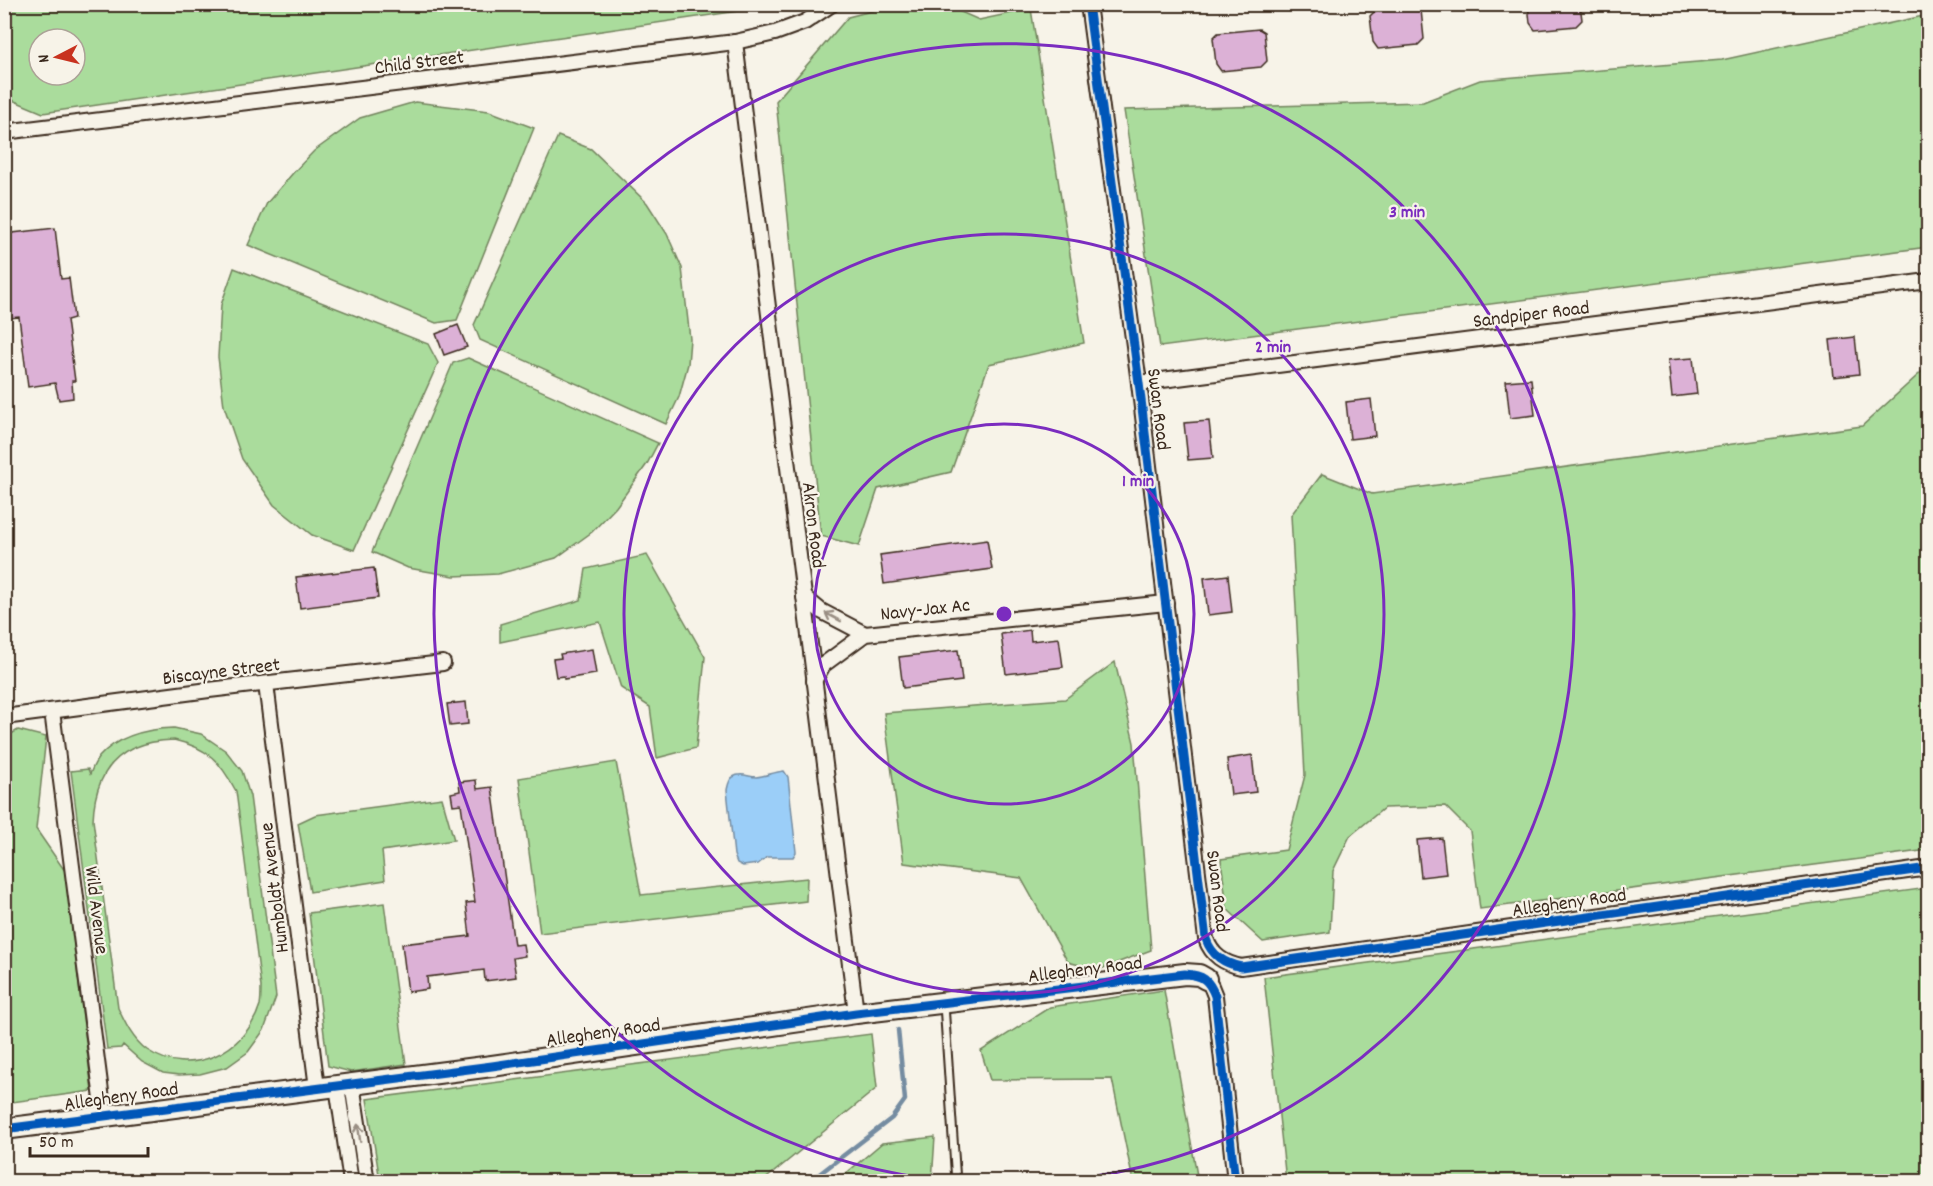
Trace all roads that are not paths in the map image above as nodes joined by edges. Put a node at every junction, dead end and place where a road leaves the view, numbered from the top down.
1 (832, 4) edge
2 (1088, 4) edge
3 (735, 42) junction
4 (4, 132) edge
5 (1929, 281) edge
6 (1139, 383) junction
7 (804, 597) junction
8 (1166, 603) junction
9 (865, 634) junction
10 (443, 663) dead end
11 (814, 681) junction
12 (266, 684) junction
13 (52, 711) junction
14 (4, 717) edge
15 (1929, 868) edge
16 (1218, 957) joint
17 (1206, 979) joint
18 (944, 1002) junction
19 (856, 1013) junction
20 (335, 1086) junction
21 (104, 1115) junction
22 (4, 1129) edge
23 (351, 1182) edge
24 (367, 1182) edge
25 (956, 1182) edge
26 (1235, 1182) edge

1 - 3 street, Child Street
2 - 6 street, Swan Road
3 - 4 street, Child Street
3 - 7 street, Akron Road
5 - 6 street, Sandpiper Road
6 - 8 street, Swan Road
9 -> 7 street
7 - 11 street, Akron Road
8 - 9 street, Navy-Jax Ac
8 - 16 street, Swan Road
9 - 11 street, Navy-Jax Ac
10 - 12 street, Biscayne Street
11 - 19 street, Akron Road
12 - 13 street, Biscayne Street
12 - 20 street, Humboldt Avenue
13 - 14 street, Biscayne Street
13 - 21 street, Wild Avenue
15 - 16 street, Allegheny Road
17 - 18 street, Allegheny Road
17 - 26 street
18 - 19 street, Allegheny Road
18 - 25 lane
19 - 20 street, Allegheny Road
20 - 21 street, Allegheny Road
20 - 23 street
24 -> 20 street
21 - 22 street, Allegheny Road

